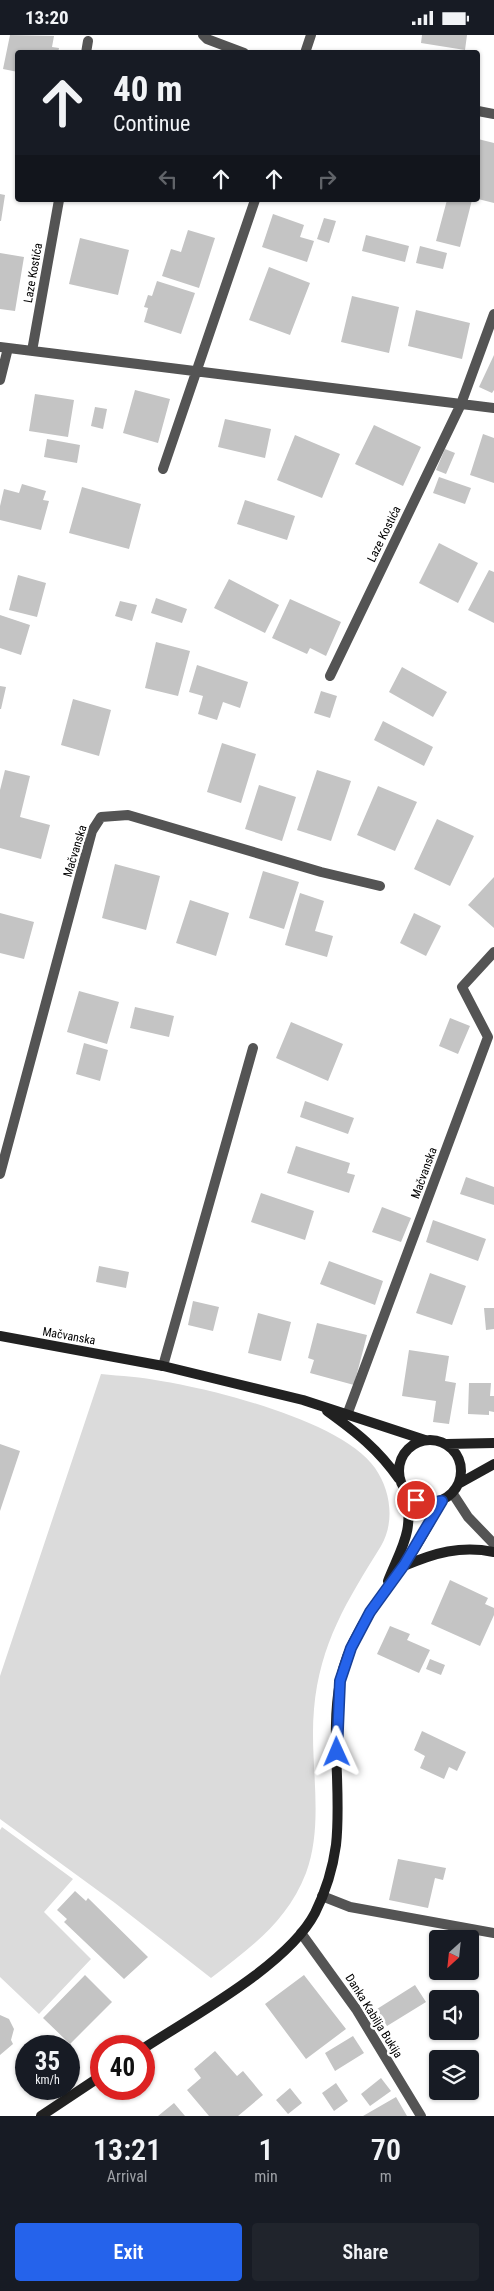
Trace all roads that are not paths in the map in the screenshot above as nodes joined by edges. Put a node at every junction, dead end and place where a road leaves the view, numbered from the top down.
1 (203, 35) edge
2 (311, 35) edge
3 (88, 41) dead end
4 (86, 50) edge
5 (236, 50) edge
6 (306, 50) edge
7 (480, 111) edge
8 (494, 114) edge
9 (59, 202) edge
10 (254, 202) edge
11 (494, 314) edge
12 (4, 347) edge
13 (32, 351) junction
14 (196, 372) junction
15 (0, 380) edge
16 (461, 403) junction
17 (494, 408) edge
18 (163, 469) dead end
19 (330, 676) dead end
20 (380, 886) dead end
21 (494, 952) edge
22 (253, 1048) dead end
23 (0, 1174) edge
24 (0, 1336) edge
25 (163, 1366) junction
26 (318, 1404) junction
27 (347, 1415) junction
28 (425, 1440) junction
29 (494, 1443) edge
30 (447, 1444) junction
31 (494, 1464) edge
32 (399, 1479) junction
33 (460, 1483) junction
34 (405, 1491) junction
35 (453, 1494) junction
36 (442, 1501) junction
37 (494, 1544) edge
38 (494, 1552) edge
39 (404, 1565) junction
40 (384, 1591) junction
41 (322, 1896) junction
42 (301, 1933) junction
43 (494, 1933) edge
44 (155, 2041) edge
45 (90, 2083) edge
46 (41, 2116) edge
47 (420, 2116) edge

1 - 5 street
2 - 6 street
3 - 4 street
7 - 8 street
9 - 13 street, Laze Kostića
10 - 14 street
11 - 16 street, Laze Kostića
12 - 13 street
12 - 15 street
13 - 14 street
14 - 16 street
14 - 18 street
16 - 17 street
16 - 19 street, Laze Kostića
20 - 23 street, Mačvanska
21 - 27 street, Mačvanska
22 - 25 street
24 - 25 street, Mačvanska
25 - 26 street, Mačvanska
26 - 27 street, Mačvanska
26 - 32 street
27 - 28 street, Mačvanska
28 - 30 street
28 - 32 street
29 - 30 street
30 - 33 street
31 - 33 street
32 - 34 street
33 - 35 street
34 - 36 street
34 - 40 street
35 - 36 street
35 - 37 street
36 - 39 street
38 - 39 street
39 - 40 street
40 - 41 street
41 - 42 street
41 - 43 street
42 - 44 street
42 - 47 street, Danka Kabilja Bukija
45 - 46 street

